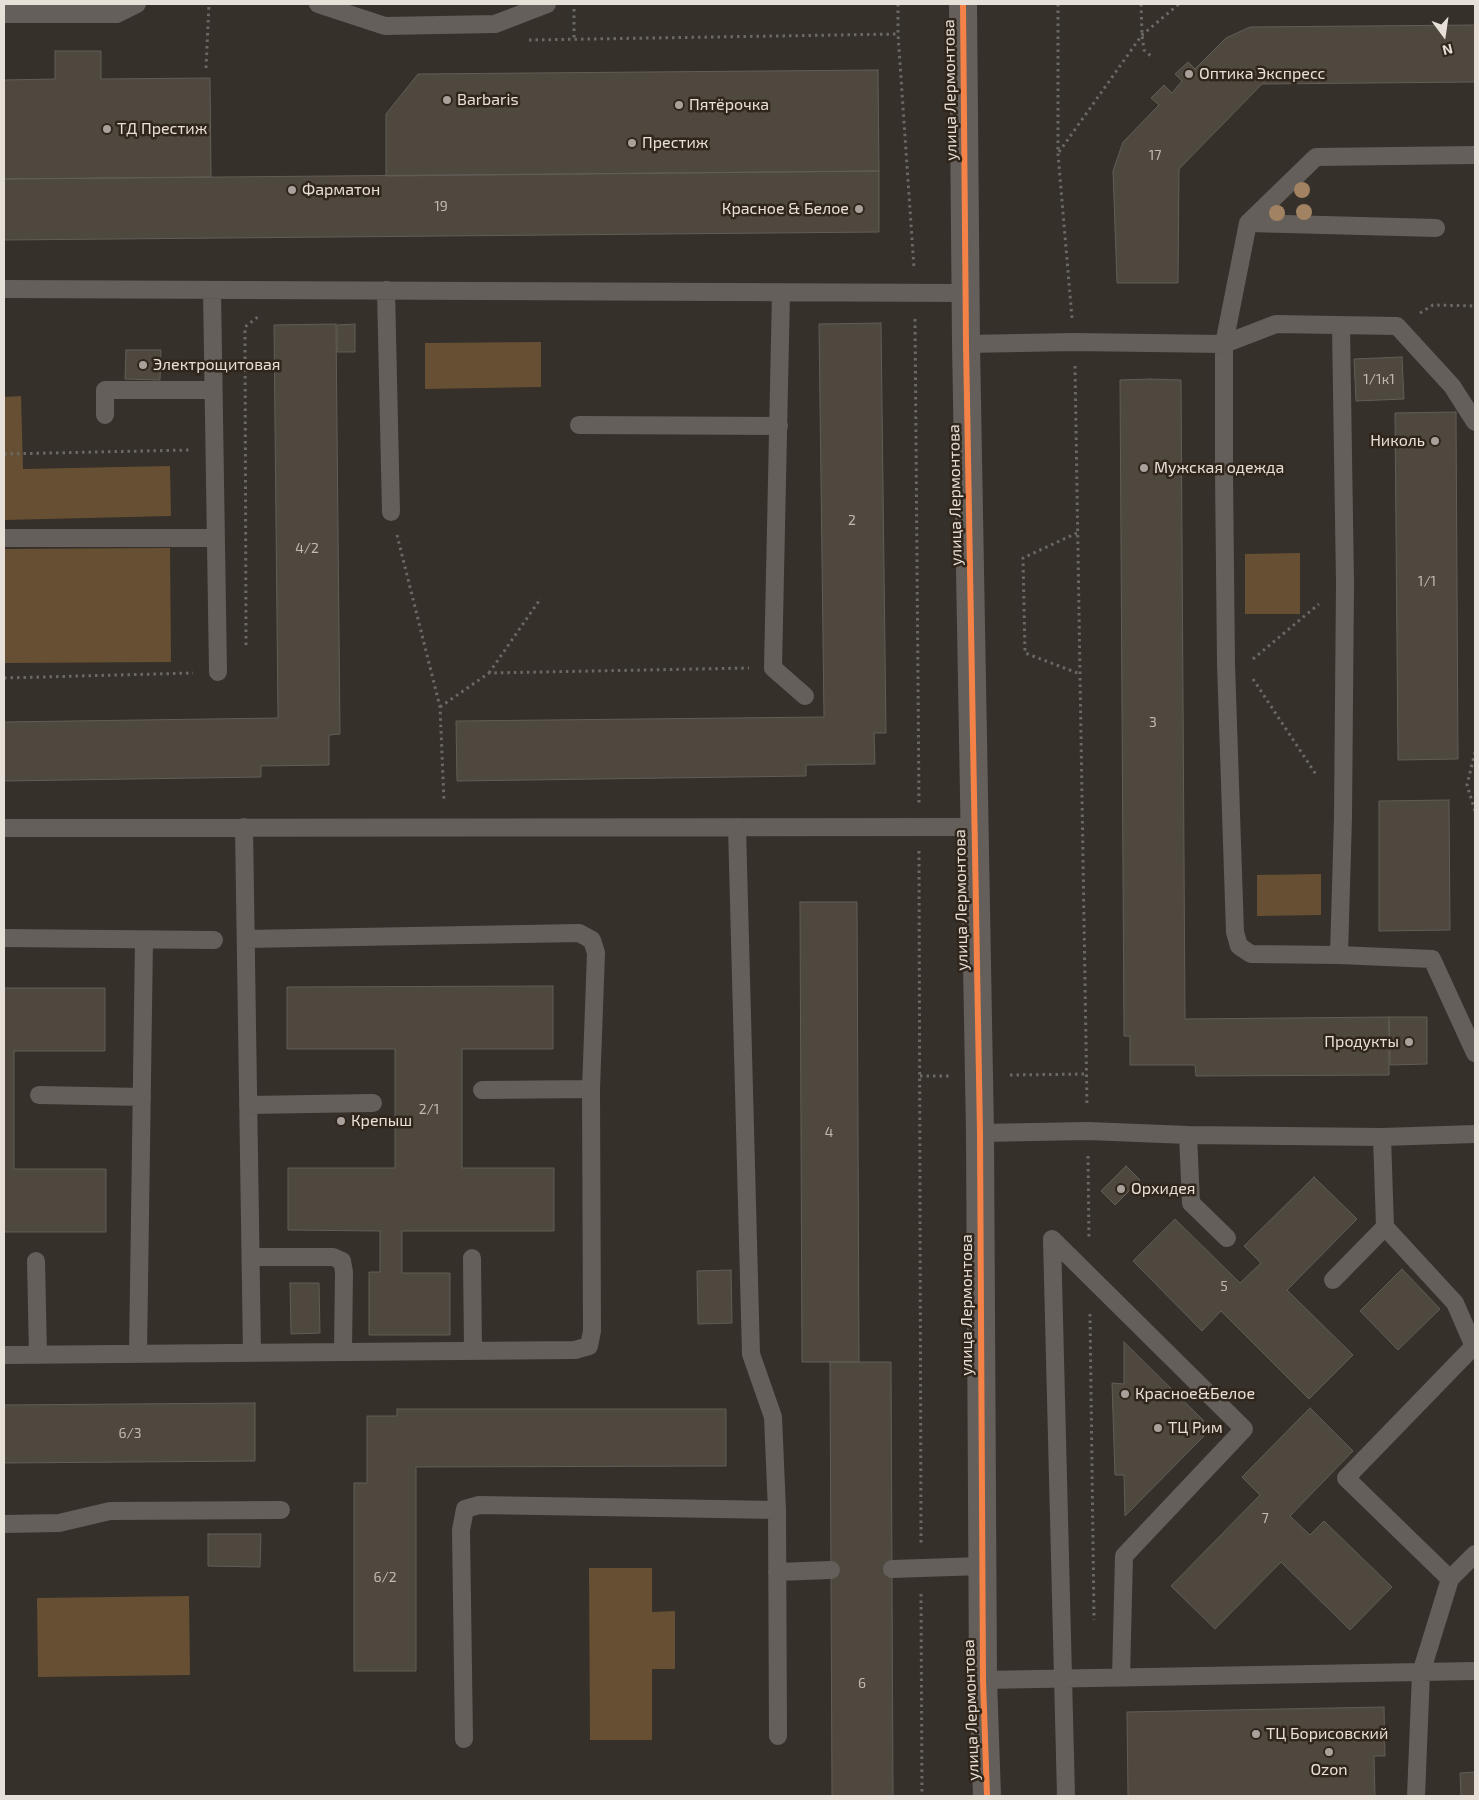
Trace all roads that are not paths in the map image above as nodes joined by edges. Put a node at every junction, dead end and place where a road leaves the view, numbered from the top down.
1 (137, 4) edge
2 (318, 4) edge
3 (547, 4) edge
4 (962, 4) edge
5 (4, 14) edge
6 (1475, 155) edge
7 (1248, 223) junction
8 (1436, 228) dead end
9 (4, 289) edge
10 (212, 290) junction
11 (386, 290) junction
12 (781, 292) junction
13 (966, 293) junction
14 (1341, 326) junction
15 (966, 344) junction
16 (1224, 344) junction
17 (213, 390) junction
18 (105, 415) dead end
19 (1475, 422) edge
20 (579, 425) dead end
21 (779, 426) junction
22 (391, 512) road end
23 (4, 538) edge
24 (216, 538) junction
25 (218, 672) road end
26 (804, 696) dead end
27 (737, 827) junction
28 (974, 827) junction
29 (4, 828) edge
30 (244, 828) junction
31 (4, 938) edge
32 (246, 939) junction
33 (144, 940) junction
34 (214, 940) dead end
35 (1339, 955) junction
36 (1475, 1053) edge
37 (591, 1089) junction
38 (482, 1090) dead end
39 (39, 1095) dead end
40 (142, 1097) junction
41 (373, 1103) dead end
42 (248, 1105) junction
43 (980, 1132) junction
44 (1475, 1134) edge
45 (1188, 1135) junction
46 (1382, 1137) junction
47 (1385, 1227) junction
48 (1226, 1238) dead end
49 (251, 1257) junction
50 (472, 1258) dead end
51 (36, 1261) dead end
52 (1333, 1280) dead end
53 (1474, 1348) edge
54 (473, 1350) junction
55 (343, 1352) junction
56 (252, 1353) junction
57 (138, 1354) junction
58 (4, 1355) edge
59 (38, 1355) junction
60 (281, 1510) dead end
61 (777, 1510) junction
62 (4, 1524) edge
63 (1475, 1554) edge
64 (982, 1566) junction
65 (892, 1569) dead end
66 (831, 1570) dead end
67 (776, 1572) junction
68 (1450, 1579) junction
69 (1475, 1671) edge
70 (1421, 1673) junction
71 (1121, 1677) junction
72 (1063, 1679) junction
73 (982, 1680) junction
74 (778, 1736) dead end
75 (464, 1739) dead end
76 (987, 1796) edge
77 (1066, 1796) edge
78 (1416, 1796) edge

1 - 5 lane
2 - 3 lane
4 - 13 street, улица Лермонтова
6 - 7 lane
7 - 8 lane
7 - 16 lane
9 - 10 lane
10 - 11 lane
10 - 17 lane
11 - 12 lane
11 - 22 lane
12 - 13 lane
12 - 21 lane
13 - 15 street, улица Лермонтова
14 - 16 lane
14 - 19 lane
14 - 35 lane
15 - 16 lane
15 - 28 street, улица Лермонтова
16 - 35 lane
17 - 18 lane
17 - 24 lane
20 - 21 lane
21 - 26 lane
23 - 24 lane
24 - 25 lane
27 - 28 lane
27 - 30 lane
27 - 61 lane
28 - 43 street, улица Лермонтова
29 - 30 lane
30 - 32 lane
31 - 33 lane
32 - 37 lane
32 - 42 lane
33 - 34 lane
33 - 40 lane
35 - 36 lane
37 - 38 lane
37 - 54 lane
39 - 40 lane
40 - 57 lane
41 - 42 lane
42 - 49 lane
43 - 45 lane
43 - 64 street, улица Лермонтова
44 - 46 lane
45 - 46 lane
45 - 48 lane
46 - 47 lane
47 - 52 lane
47 - 53 lane
49 - 55 lane
49 - 56 lane
50 - 54 lane
51 - 59 lane
53 - 68 lane
54 - 55 lane
55 - 56 lane
56 - 57 lane
57 - 59 lane
58 - 59 lane
60 - 62 lane
61 - 67 lane
61 - 75 lane
63 - 68 lane
64 - 65 lane
64 - 73 street, улица Лермонтова
66 - 67 lane
67 - 74 lane
68 - 70 lane
69 - 70 lane
70 - 71 lane
70 - 78 lane
71 - 72 lane
71 - 72 lane
72 - 73 lane
72 - 77 lane
73 - 76 street, улица Лермонтова

